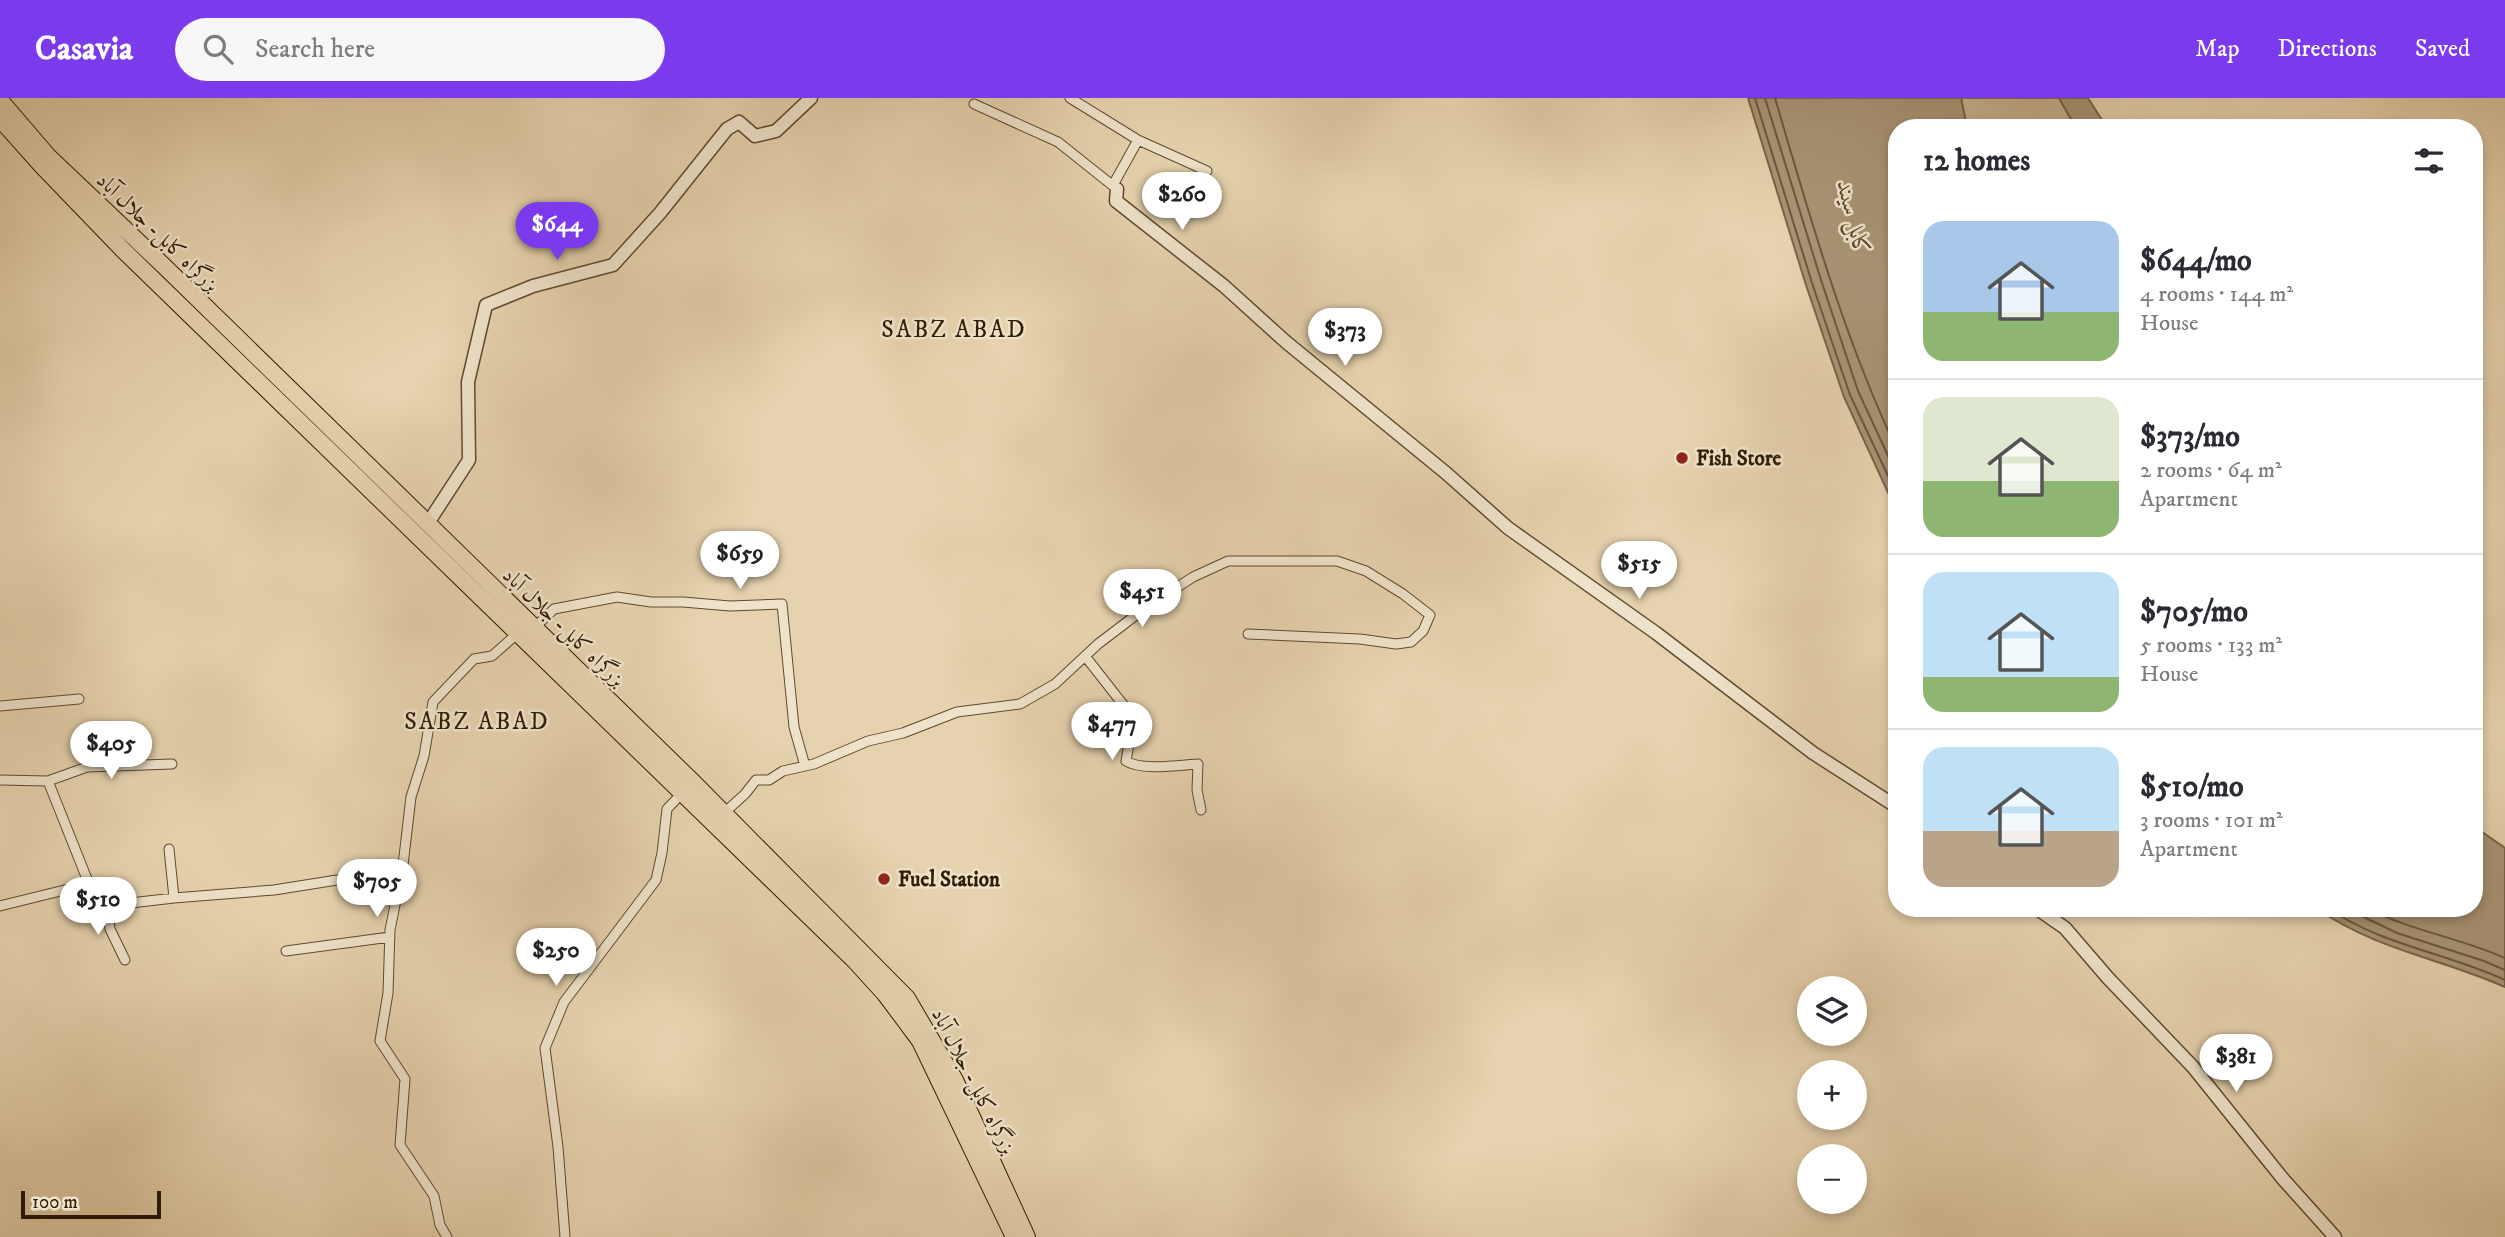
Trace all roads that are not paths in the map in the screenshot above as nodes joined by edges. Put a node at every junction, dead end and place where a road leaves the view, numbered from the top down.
1 (811, 98) edge
2 (1070, 98) edge
3 (0, 100) edge
4 (974, 104) dead end
5 (0, 118) edge
6 (1138, 140) junction
7 (1207, 171) dead end
8 (1115, 187) junction
9 (428, 523) junction
10 (534, 628) junction
11 (518, 633) junction
12 (1248, 634) dead end
13 (1085, 656) junction
14 (79, 699) dead end
15 (0, 706) edge
16 (172, 764) dead end
17 (805, 766) junction
18 (0, 780) edge
19 (48, 781) junction
20 (687, 787) junction
21 (1888, 801) edge
22 (1201, 810) dead end
23 (724, 813) junction
24 (169, 849) dead end
25 (400, 878) junction
26 (89, 884) junction
27 (174, 898) junction
28 (108, 904) junction
29 (0, 906) edge
30 (2049, 917) edge
31 (390, 937) junction
32 (286, 951) dead end
33 (125, 960) dead end
34 (447, 1237) edge
35 (565, 1237) edge
36 (1014, 1237) edge
37 (1027, 1237) edge
38 (2335, 1237) edge

1 - 9 street
2 - 6 street
3 - 9 highway, بزرگراه کابل- جلال آباد
4 - 8 street
5 - 11 highway, بزرگراه کابل- جلال آباد
6 - 7 street
6 - 8 street
8 - 21 street
9 - 10 highway, بزرگراه کابل- جلال آباد
10 - 17 street
10 - 20 highway, بزرگراه کابل- جلال آباد
11 - 20 highway, بزرگراه کابل- جلال آباد
11 - 25 street
12 - 13 street
13 - 17 street
13 - 22 street
14 - 15 street
16 - 19 street
17 - 23 street
18 - 19 street
19 - 26 street
20 - 23 highway, بزرگراه کابل- جلال آباد
20 - 35 street
20 - 36 highway, بزرگراه کابل- جلال آباد
23 - 37 highway, بزرگراه کابل- جلال آباد
24 - 27 street
25 - 27 street
25 - 31 street
26 - 28 street
26 - 29 street
27 - 28 street
28 - 33 street
30 - 38 street
31 - 32 street
31 - 34 street

